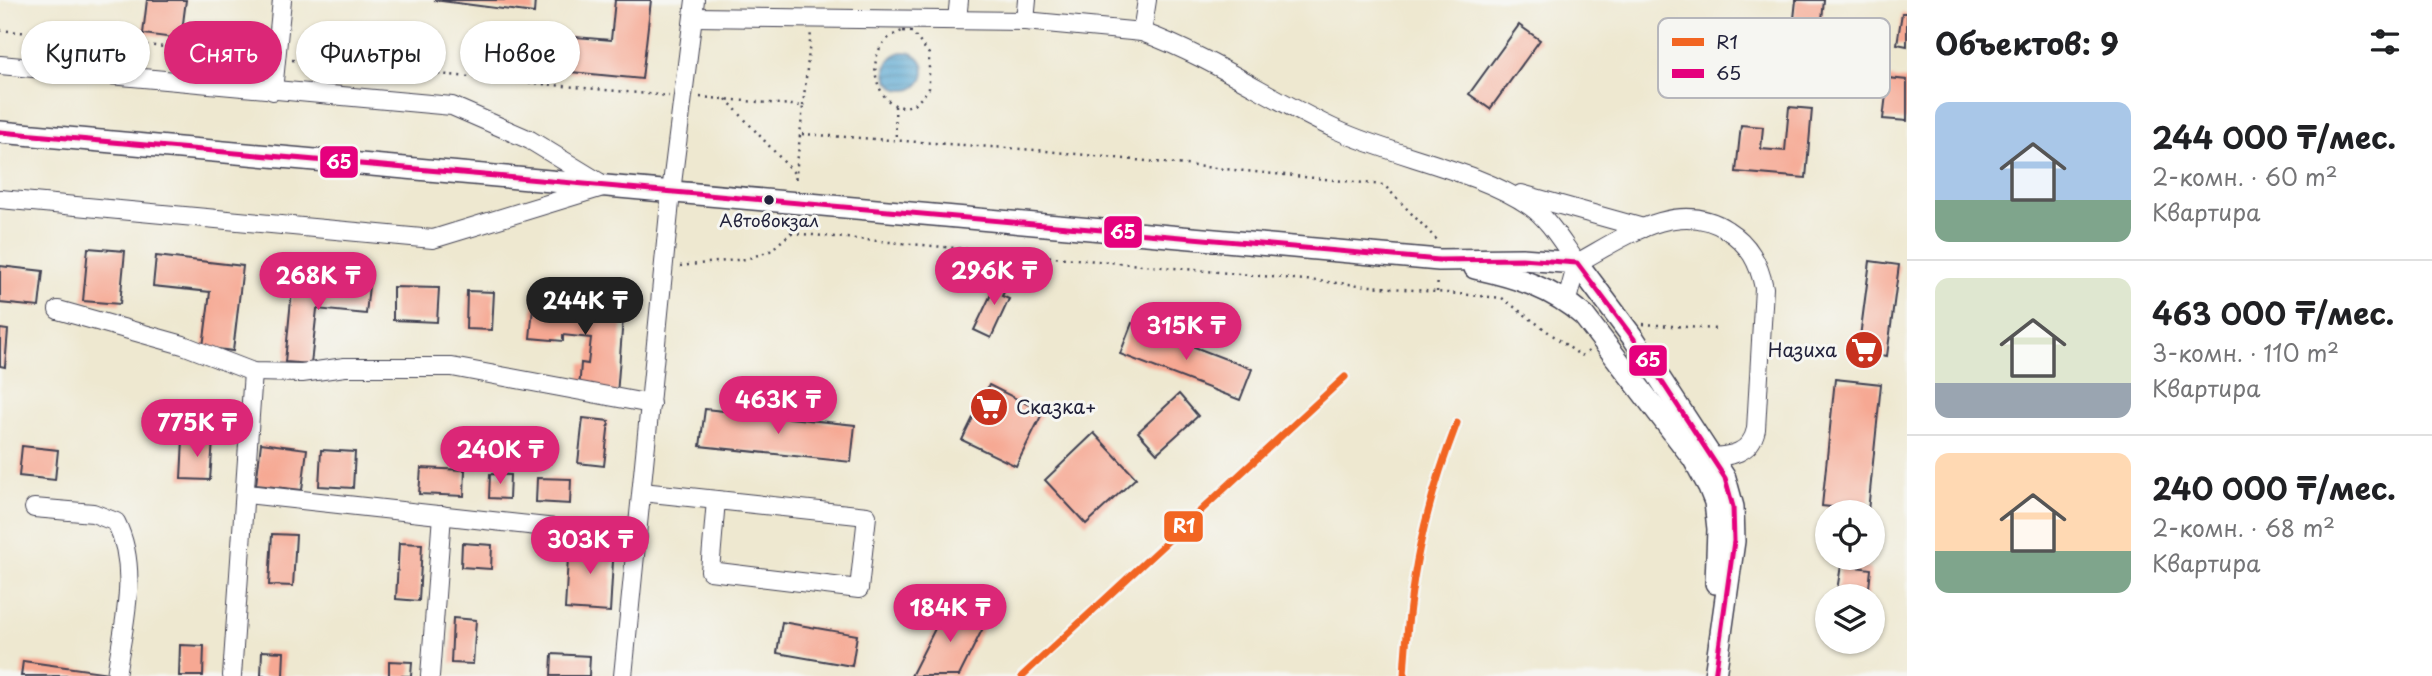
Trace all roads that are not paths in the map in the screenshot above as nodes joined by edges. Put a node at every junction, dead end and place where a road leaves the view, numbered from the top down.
1 (282, 0) edge
2 (959, 0) edge
3 (1027, 0) edge
4 (1147, 0) edge
5 (694, 9) edge
6 (957, 20) junction
7 (1025, 21) junction
8 (1142, 32) junction
9 (0, 65) edge
10 (273, 91) junction
11 (0, 132) edge
12 (1486, 184) junction
13 (605, 186) junction
14 (671, 192) junction
15 (0, 200) edge
16 (1643, 228) junction
17 (1439, 260) junction
18 (1577, 263) junction
19 (1567, 300) junction
20 (58, 310) dead end
21 (253, 372) junction
22 (651, 404) junction
23 (1703, 457) junction
24 (642, 492) junction
25 (247, 494) junction
26 (716, 499) junction
27 (34, 508) dead end
28 (442, 515) junction
29 (638, 537) junction
30 (116, 676) edge
31 (232, 676) edge
32 (430, 676) edge
33 (623, 676) edge
34 (1714, 676) edge

1 - 10 street
2 - 6 street
3 - 7 street
4 - 8 street
5 - 6 street
5 - 14 street
6 - 7 street
7 - 8 street
8 - 12 street
9 - 10 street
10 - 13 street
11 - 13 main road
12 - 16 street
12 - 18 street
13 - 14 main road
13 - 15 street
14 - 17 main road
14 - 22 street
16 - 18 street
16 - 23 street
17 - 18 main road
17 - 19 main road
18 - 19 street
18 - 23 main road
19 - 23 main road
20 - 21 street
21 - 22 street
21 - 25 street
22 - 24 street
23 - 34 main road
24 - 26 street
24 - 29 street
25 - 28 street
25 - 31 street
26 - 26 street
27 - 30 street
28 - 29 street
28 - 32 street
29 - 33 street

